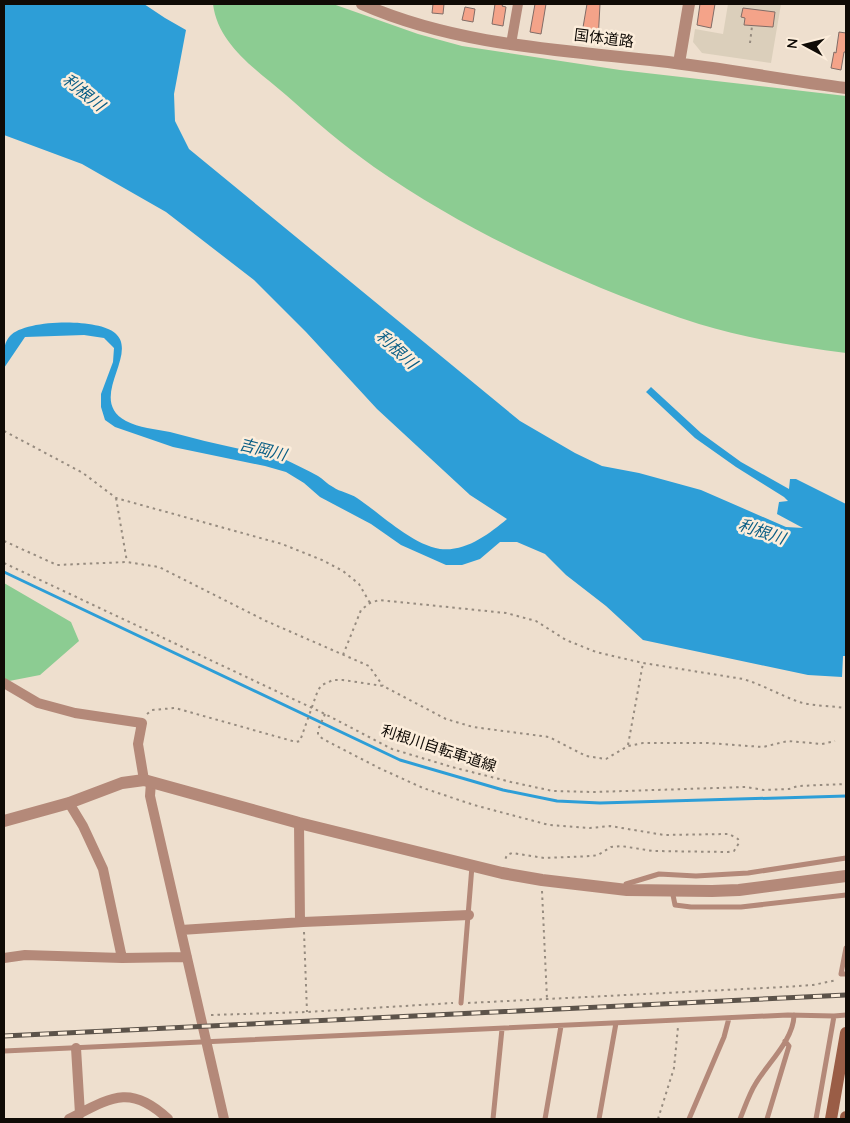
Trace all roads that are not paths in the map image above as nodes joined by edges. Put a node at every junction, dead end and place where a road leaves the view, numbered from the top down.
1 (362, 4) edge
2 (518, 4) edge
3 (689, 4) edge
4 (510, 44) junction
5 (679, 63) junction
6 (846, 88) edge
7 (4, 683) edge
8 (147, 781) junction
9 (69, 803) junction
10 (4, 821) edge
11 (299, 823) junction
12 (846, 858) edge
13 (472, 865) junction
14 (846, 876) edge
15 (627, 890) junction
16 (672, 890) junction
17 (846, 894) edge
18 (469, 915) junction
19 (302, 922) junction
20 (181, 930) junction
21 (846, 948) edge
22 (187, 957) junction
23 (4, 958) edge
24 (122, 958) junction
25 (844, 974) edge
26 (460, 1003) road end
27 (794, 1015) junction
28 (846, 1015) edge
29 (834, 1016) junction
30 (728, 1018) junction
31 (616, 1023) junction
32 (561, 1026) junction
33 (502, 1029) junction
34 (846, 1033) edge
35 (785, 1040) junction
36 (206, 1041) junction
37 (76, 1048) junction
38 (4, 1051) edge
39 (820, 1099) junction
40 (834, 1100) junction
41 (80, 1114) junction
42 (69, 1119) edge
43 (168, 1119) edge
44 (224, 1119) edge
45 (493, 1119) edge
46 (545, 1119) edge
47 (599, 1119) edge
48 (689, 1119) edge
49 (740, 1119) edge
50 (767, 1119) edge
51 (816, 1119) edge
52 (830, 1119) edge

1 - 4 street, 国体道路
2 - 4 street
3 - 5 street
4 - 5 street, 国体道路
5 - 6 street, 国体道路
7 - 8 street
8 - 9 street
8 - 11 street
8 - 20 street
9 - 10 street
9 - 24 street
11 - 13 street
11 - 19 street
12 - 15 lane
13 - 15 street
13 - 18 lane
14 - 16 street
15 - 16 street
16 - 17 lane
18 - 19 street
18 - 26 lane
19 - 20 street
20 - 22 street
21 - 25 lane
22 - 24 street
22 - 36 street
23 - 24 street
27 - 29 lane
27 - 30 lane
27 - 35 lane
28 - 29 lane
29 - 39 lane
30 - 31 lane
30 - 48 lane
31 - 32 lane
31 - 47 lane
32 - 33 lane
32 - 46 lane
33 - 36 lane
33 - 45 lane
34 - 40 main road
35 - 49 lane
35 - 50 lane
36 - 37 lane
36 - 44 street
37 - 38 lane
37 - 41 street
39 - 40 lane
39 - 51 lane
40 - 52 main road
41 - 42 street
41 - 43 street

